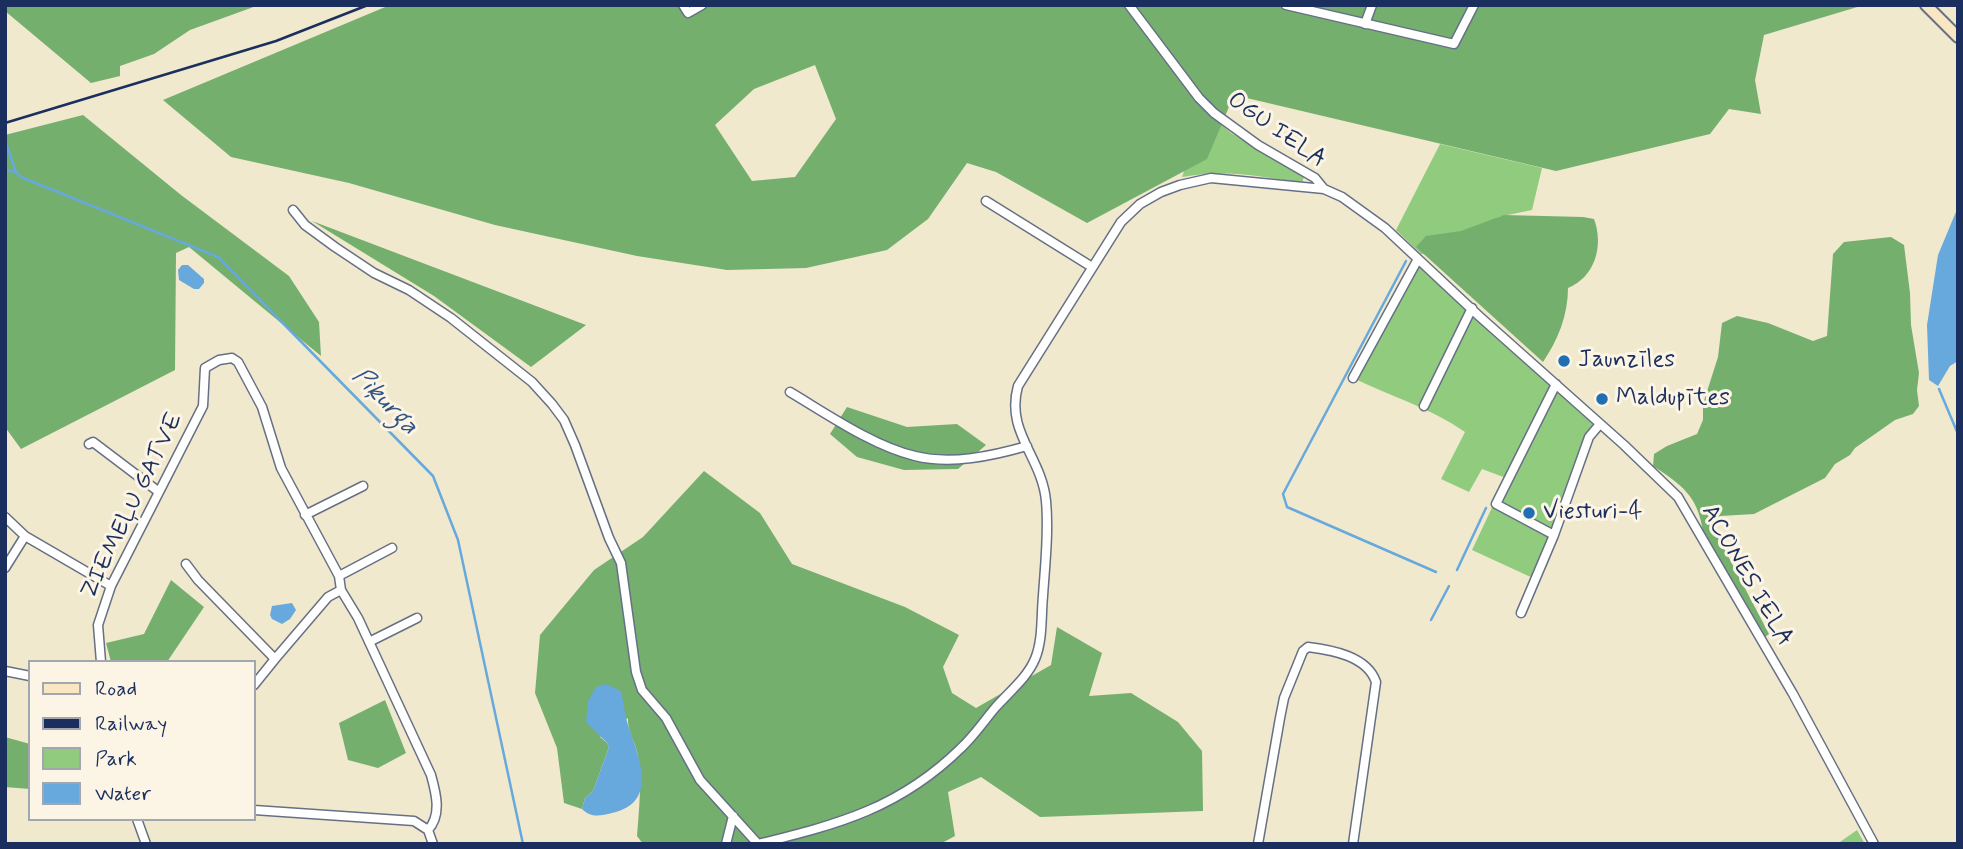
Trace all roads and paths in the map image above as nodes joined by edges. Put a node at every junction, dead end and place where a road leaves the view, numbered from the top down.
1 (682, 5) edge
2 (702, 5) edge
3 (1129, 5) edge
4 (1286, 5) edge
5 (1372, 5) edge
6 (1474, 5) edge
7 (1926, 5) edge
8 (1365, 24) junction
9 (1958, 37) edge
10 (1324, 189) junction
11 (986, 201) dead end
12 (293, 210) dead end
13 (1418, 259) junction
14 (1092, 267) junction
15 (1472, 308) junction
16 (1353, 378) dead end
17 (1556, 384) junction
18 (790, 392) dead end
19 (1424, 406) dead end
20 (1600, 424) junction
21 (89, 444) dead end
22 (1027, 446) junction
23 (363, 485) dead end
24 (159, 492) junction
25 (305, 515) junction
26 (5, 517) edge
27 (1554, 535) junction
28 (25, 536) junction
29 (392, 548) dead end
30 (186, 565) dead end
31 (5, 568) edge
32 (339, 576) junction
33 (111, 586) junction
34 (341, 590) junction
35 (1521, 613) dead end
36 (417, 618) dead end
37 (369, 642) junction
38 (275, 659) junction
39 (101, 660) edge
40 (5, 671) edge
41 (28, 676) edge
42 (256, 683) edge
43 (256, 810) edge
44 (733, 816) junction
45 (138, 821) edge
46 (428, 830) junction
47 (146, 844) edge
48 (433, 844) edge
49 (726, 844) edge
50 (758, 844) edge
51 (1258, 844) edge
52 (1353, 844) edge
53 (1874, 844) edge

1 - 2 street
3 - 10 street, OGU IELA
4 - 8 street
5 - 8 street
6 - 8 street
7 - 9 street
10 - 13 street, ACONES IELA
10 - 14 street
11 - 14 street
12 - 44 street
13 - 15 street, ACONES IELA
13 - 16 street
14 - 22 street
15 - 17 street, ACONES IELA
15 - 19 street
17 - 20 street, ACONES IELA
17 - 27 street
18 - 22 street
20 - 27 street
20 - 53 street, ACONES IELA
21 - 24 street
22 - 50 street
23 - 25 street
24 - 25 street, ZIEMEĻU GATVE
24 - 33 street, ZIEMEĻU GATVE
25 - 32 street
26 - 28 street
27 - 35 street
28 - 31 street
28 - 33 street
29 - 32 street
30 - 38 street
32 - 34 street
33 - 39 street, ZIEMEĻU GATVE
34 - 37 street
34 - 38 street
36 - 37 street
37 - 46 street
38 - 42 street
40 - 41 street
43 - 46 street
44 - 49 street
44 - 50 street
45 - 47 street
46 - 48 street
51 - 52 street

